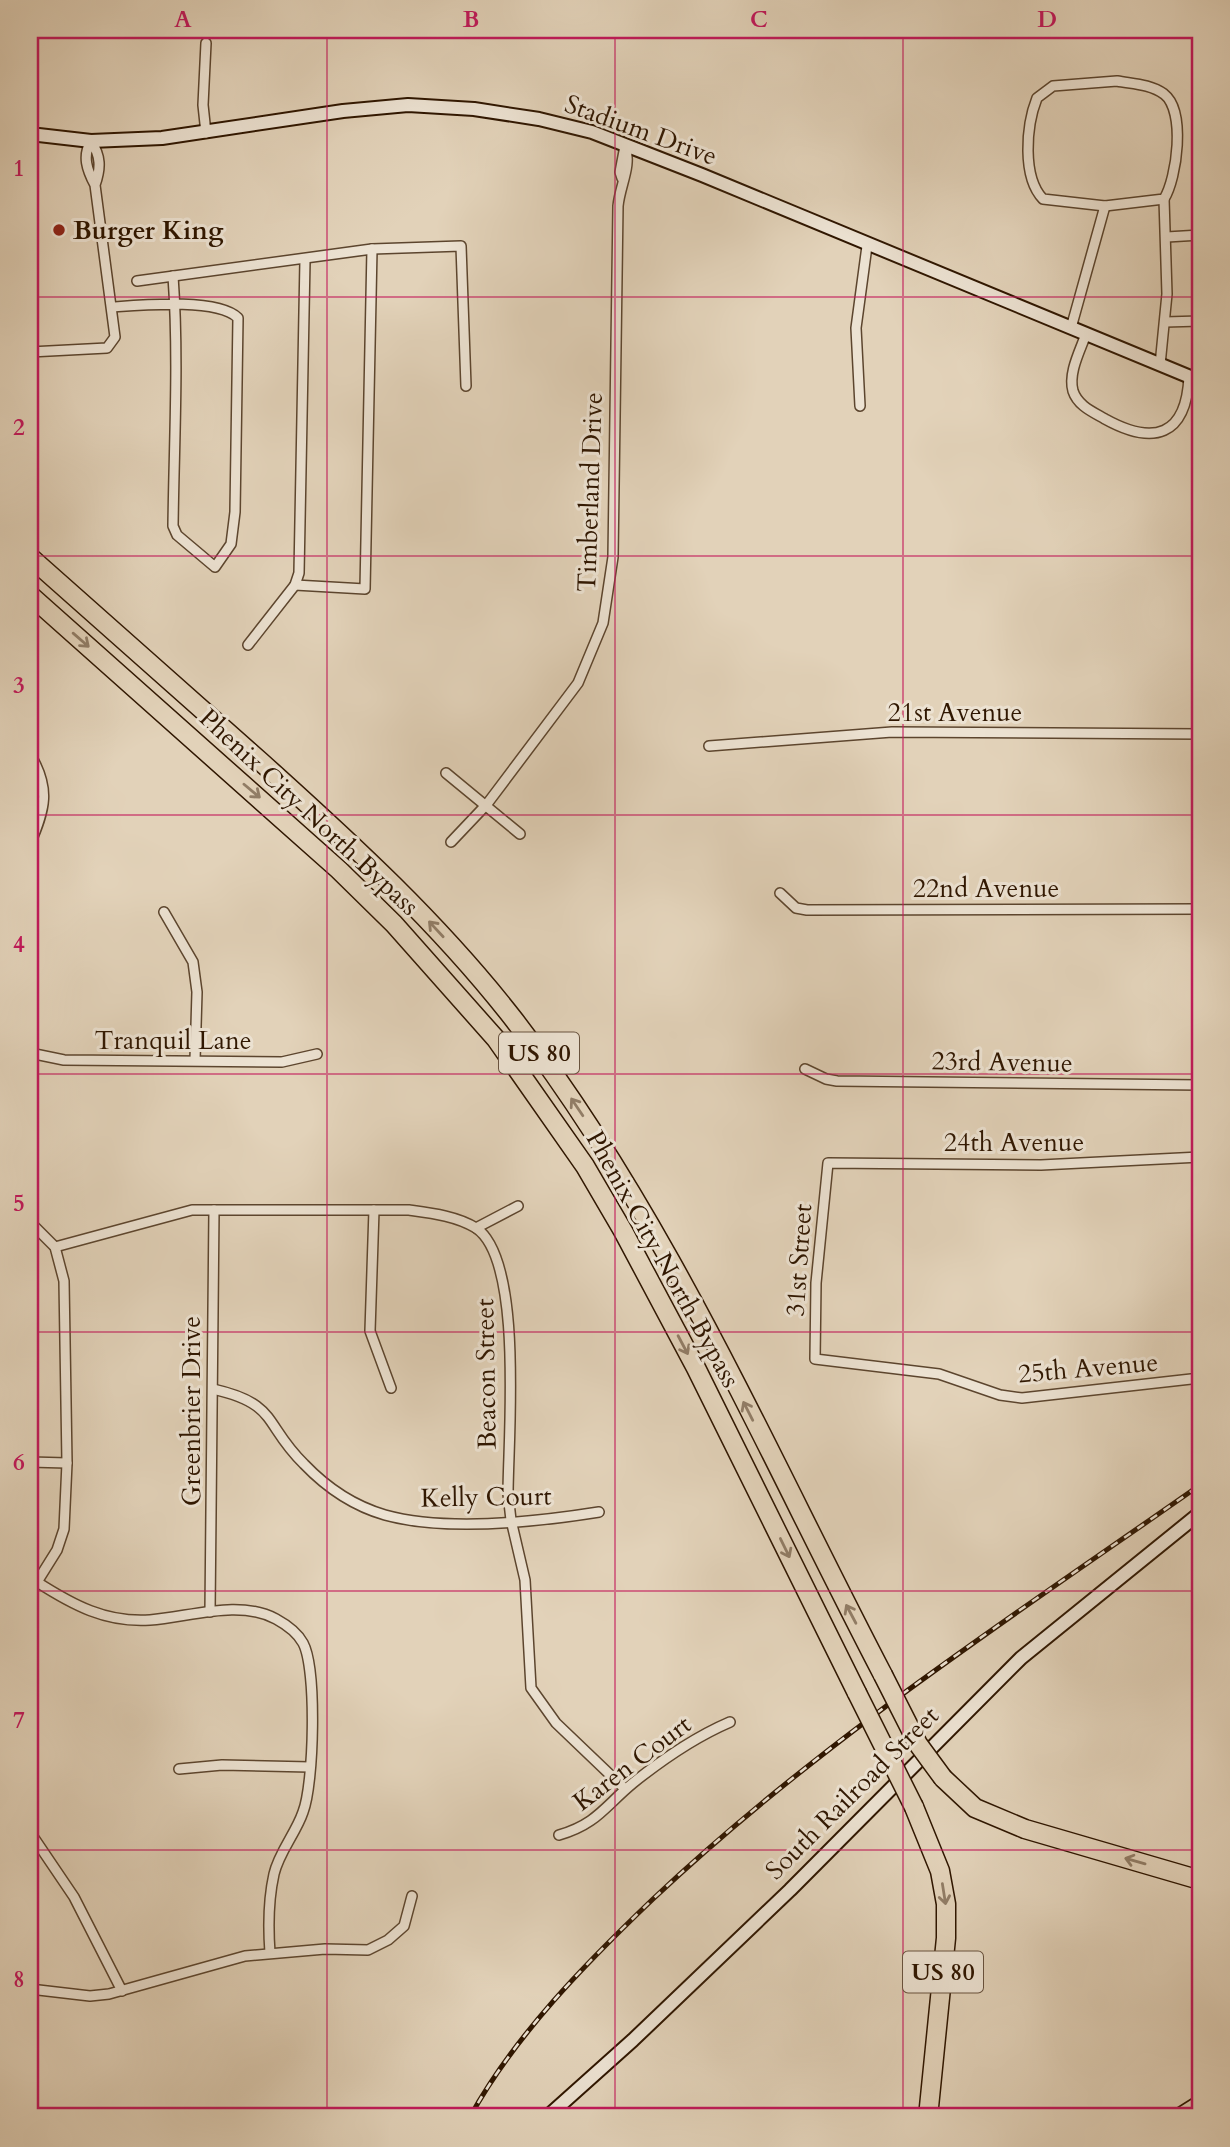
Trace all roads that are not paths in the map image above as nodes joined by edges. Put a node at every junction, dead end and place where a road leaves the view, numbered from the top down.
1 (206, 43) dead end
2 (206, 133) junction
3 (30, 134) edge
4 (91, 141) junction
5 (625, 146) junction
6 (1164, 199) junction
7 (1105, 206) junction
8 (1200, 235) edge
9 (1167, 237) junction
10 (867, 246) junction
11 (372, 249) junction
12 (305, 260) junction
13 (173, 276) junction
14 (137, 281) dead end
15 (175, 305) junction
16 (113, 307) junction
17 (1200, 321) edge
18 (1165, 322) junction
19 (1071, 327) junction
20 (1086, 334) junction
21 (30, 352) edge
22 (1160, 365) junction
23 (1195, 379) edge
24 (466, 386) dead end
25 (860, 406) dead end
26 (30, 557) edge
27 (295, 585) junction
28 (30, 595) edge
29 (248, 645) dead end
30 (1200, 734) edge
31 (709, 746) dead end
32 (30, 754) edge
33 (446, 773) dead end
34 (487, 804) junction
35 (520, 834) dead end
36 (451, 842) dead end
37 (30, 845) edge
38 (779, 893) dead end
39 (1200, 909) edge
40 (164, 912) dead end
41 (30, 1053) edge
42 (317, 1054) dead end
43 (195, 1060) junction
44 (805, 1069) dead end
45 (1200, 1085) edge
46 (1200, 1157) edge
47 (828, 1163) joint
48 (517, 1206) dead end
49 (214, 1210) junction
50 (374, 1210) junction
51 (30, 1222) edge
52 (476, 1228) junction
53 (55, 1247) junction
54 (816, 1359) joint
55 (1200, 1378) edge
56 (391, 1388) dead end
57 (213, 1389) junction
58 (30, 1462) edge
59 (67, 1463) junction
60 (599, 1512) dead end
61 (1200, 1513) edge
62 (511, 1520) junction
63 (34, 1585) edge
64 (210, 1612) junction
65 (730, 1722) dead end
66 (310, 1768) junction
67 (179, 1769) dead end
68 (625, 1789) junction
69 (30, 1832) edge
70 (559, 1835) dead end
71 (1200, 1880) edge
72 (412, 1896) dead end
73 (270, 1953) junction
74 (30, 1989) edge
75 (122, 1991) junction
76 (1200, 2105) edge
77 (547, 2117) edge
78 (928, 2117) edge
79 (1181, 2117) edge

1 - 2 street
2 - 4 street, Stadium Drive
2 - 5 street, Stadium Drive
3 - 4 street, Stadium Drive
4 - 16 street
5 - 10 street, Stadium Drive
5 - 34 street, Timberland Drive
6 - 7 street
6 - 7 street
6 - 9 street
7 - 19 street
8 - 9 street
9 - 18 street
10 - 19 street, Stadium Drive
10 - 25 street
11 - 12 street
11 - 24 street
11 - 27 street
12 - 13 street
12 - 27 street
13 - 14 street
13 - 15 street
15 - 15 street
15 - 16 street
16 - 21 street
17 - 18 street
18 - 22 street
19 - 20 street, Stadium Drive
20 - 22 street, Stadium Drive
20 - 23 street
22 - 23 street, Stadium Drive
71 -> 26 highway, Phenix City North Bypass / US 80, bridge
27 - 29 street
28 -> 78 highway, Phenix City North Bypass / US 80, bridge
30 - 31 street, 21st Avenue
32 - 37 street
33 - 34 street
34 - 35 street
34 - 36 street, Timberland Drive
38 - 39 street, 22nd Avenue
40 - 43 street
41 - 43 street, Tranquil Lane
42 - 43 street, Tranquil Lane
44 - 45 street, 23rd Avenue
46 - 47 street, 24th Avenue
47 - 54 street, 31st Street
48 - 52 street
49 - 50 street
49 - 53 street
49 - 57 street, Greenbrier Drive
50 - 52 street
50 - 56 street
51 - 53 street
52 - 62 street, Beacon Street
53 - 59 street
54 - 55 street, 25th Avenue
57 - 62 street, Kelly Court
57 - 64 street, Greenbrier Drive
58 - 59 street
59 - 63 street
60 - 62 street, Kelly Court
61 - 77 street, South Railroad Street
62 - 68 street, Beacon Street
63 - 64 street
64 - 66 street
65 - 68 street, Karen Court
66 - 67 street
66 - 73 street
68 - 70 street, Karen Court
69 - 75 street
72 - 73 street
73 - 75 street
74 - 75 street
76 - 79 highway

